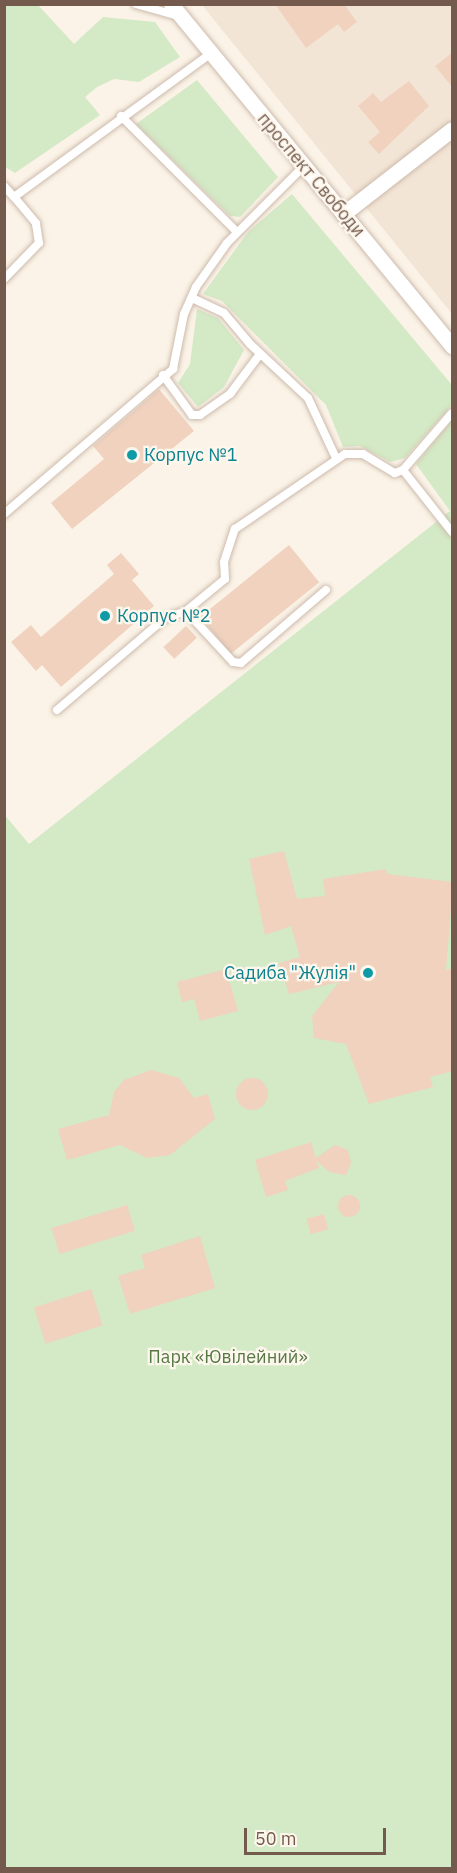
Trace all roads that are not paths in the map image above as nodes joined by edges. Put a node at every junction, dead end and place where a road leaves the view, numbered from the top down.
1 (136, 4) edge
2 (171, 4) edge
3 (182, 18) junction
4 (210, 54) junction
5 (121, 116) junction
6 (453, 129) edge
7 (304, 166) junction
8 (4, 186) edge
9 (14, 197) junction
10 (343, 214) junction
11 (237, 232) junction
12 (4, 279) edge
13 (192, 298) junction
14 (453, 346) edge
15 (260, 354) junction
16 (163, 375) junction
17 (453, 413) edge
18 (336, 458) junction
19 (403, 470) junction
20 (4, 514) edge
21 (453, 532) edge
22 (326, 590) dead end
23 (186, 611) junction
24 (57, 710) dead end

1 - 3 lane
2 - 3 street, проспект Свободи
3 - 4 street, проспект Свободи
4 - 5 lane
4 - 7 street, проспект Свободи
5 - 9 lane
5 - 11 lane
6 - 10 street
7 - 10 street, проспект Свободи
7 - 11 lane
8 - 9 lane
9 - 12 lane
10 - 14 street, проспект Свободи
11 - 13 lane
13 - 15 lane
13 - 16 lane
15 - 16 lane
15 - 18 lane
16 - 20 lane
17 - 19 lane
18 - 19 lane
18 - 23 lane
19 - 21 lane
22 - 23 lane
23 - 24 lane

